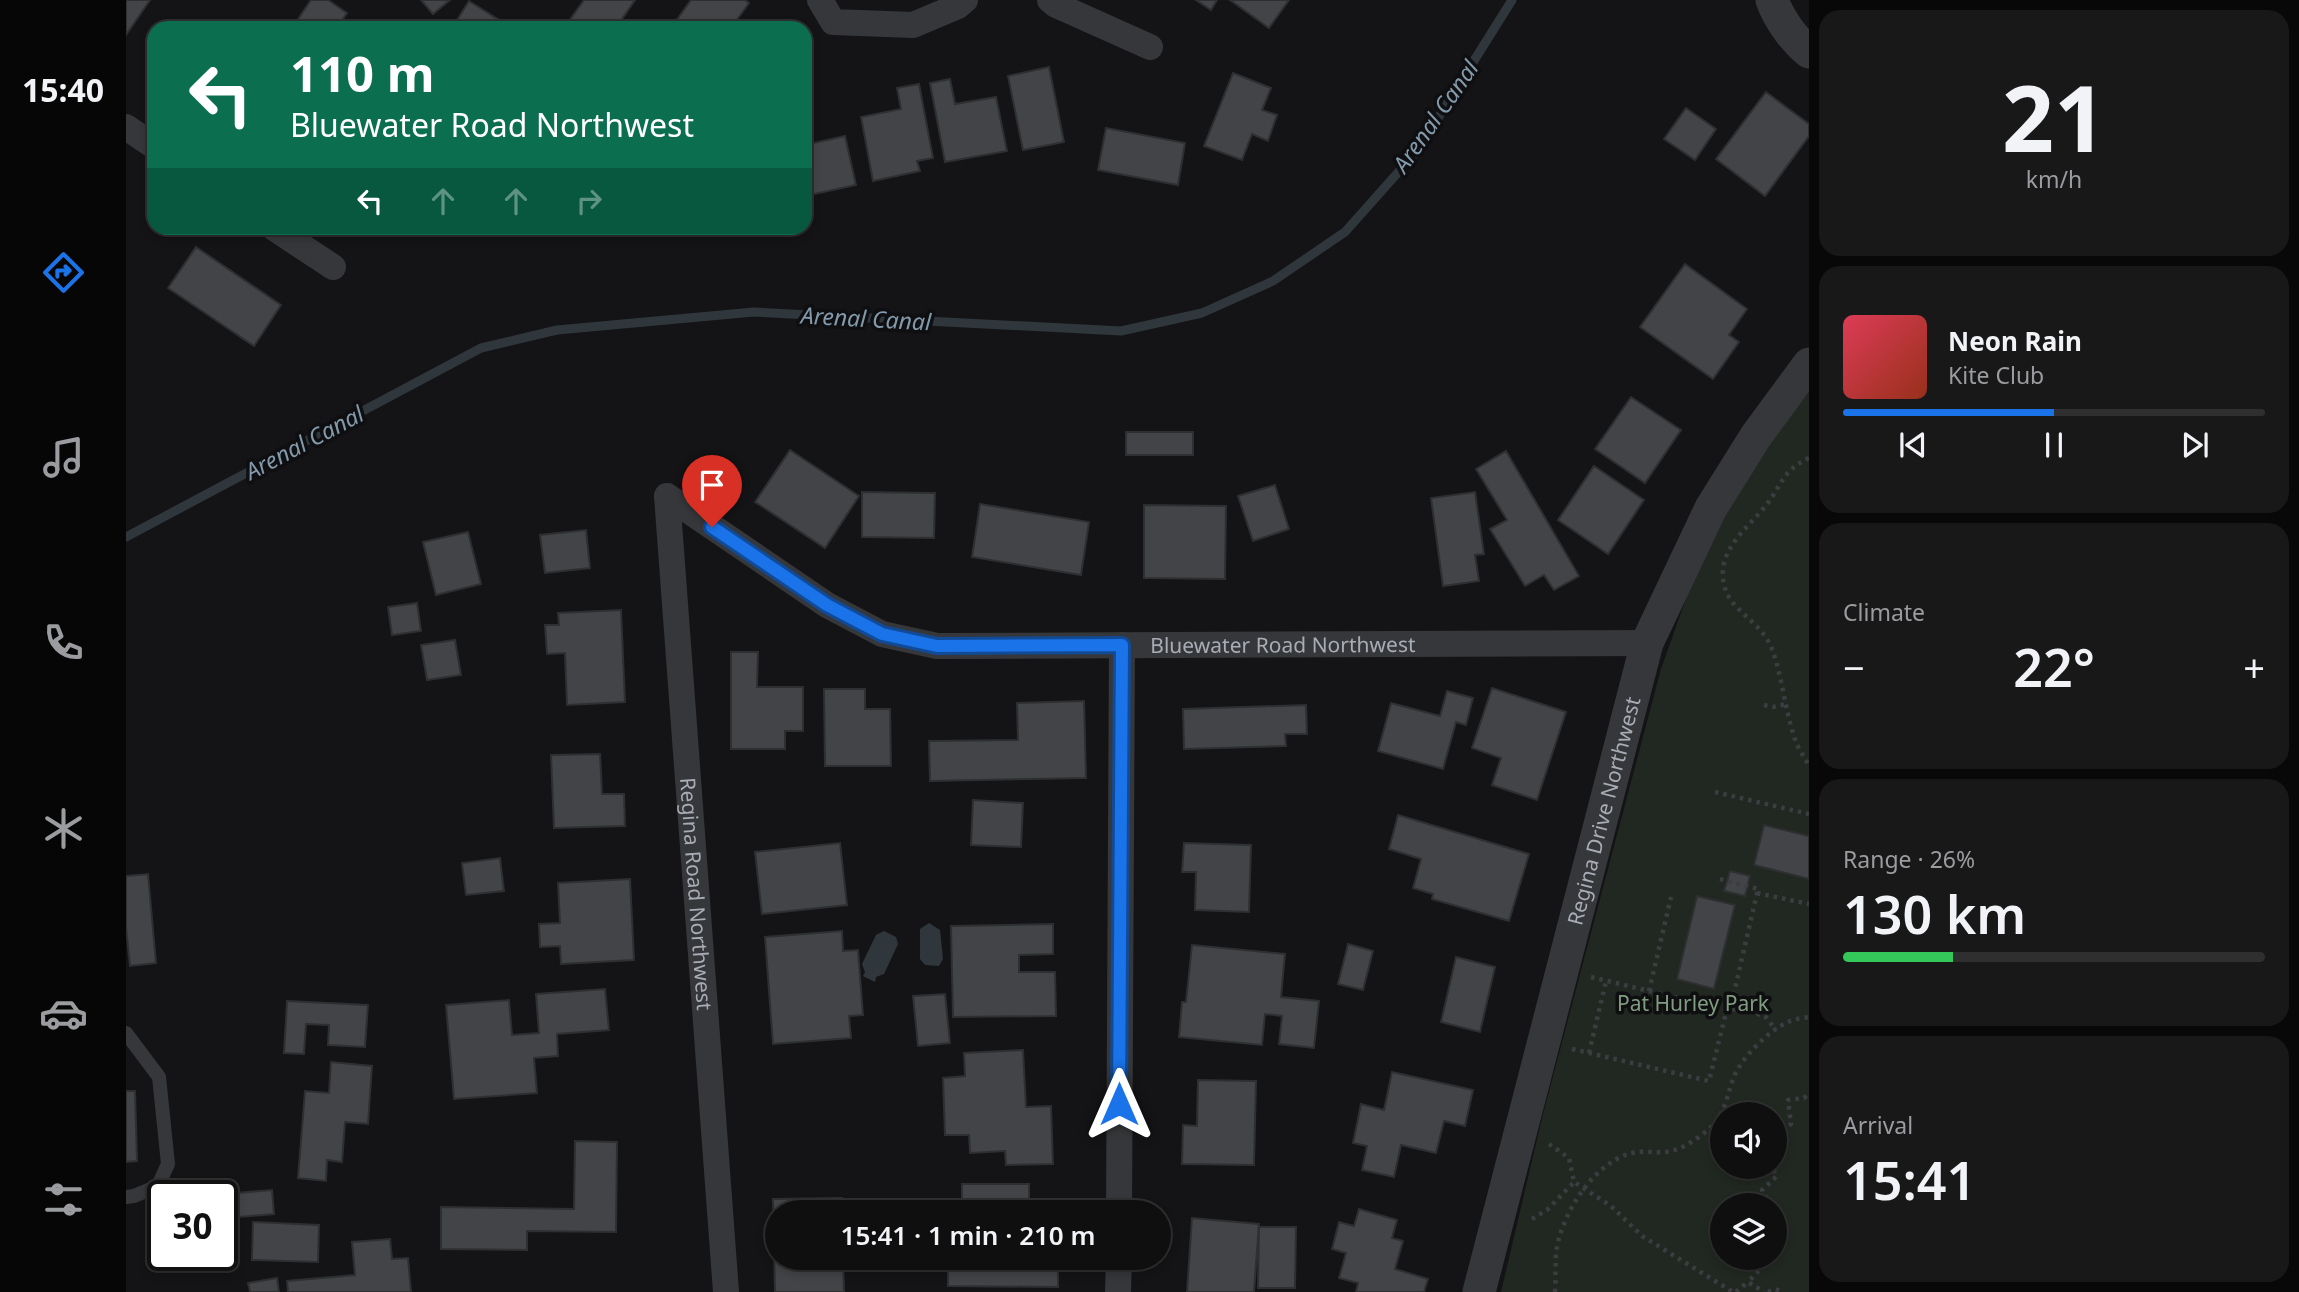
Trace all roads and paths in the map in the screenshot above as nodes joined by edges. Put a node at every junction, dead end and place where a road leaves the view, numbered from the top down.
1 (820, 0) edge
2 (965, 0) edge
3 (1050, 0) edge
4 (1778, 5) edge
5 (1150, 47) dead end
6 (1809, 52) edge
7 (126, 127) edge
8 (147, 141) edge
9 (285, 235) edge
10 (333, 267) dead end
11 (1809, 364) edge
12 (1809, 458) edge
13 (667, 496) joint
14 (1647, 643) junction
15 (1122, 645) junction
16 (1786, 704) junction
17 (1764, 705) dead end
18 (1809, 766) edge
19 (1715, 792) dead end
20 (1809, 814) edge
21 (1720, 879) dead end
22 (1757, 893) junction
23 (1671, 897) dead end
24 (1809, 904) edge
25 (1589, 977) dead end
26 (1606, 981) junction
27 (1649, 991) junction
28 (1728, 1010) junction
29 (1809, 1017) edge
30 (1776, 1030) junction
31 (126, 1033) edge
32 (1572, 1049) dead end
33 (1589, 1053) junction
34 (1809, 1093) edge
35 (1787, 1127) edge
36 (1549, 1144) dead end
37 (1774, 1179) edge
38 (1574, 1182) junction
39 (1585, 1187) junction
40 (1763, 1193) edge
41 (126, 1198) edge
42 (1119, 1200) edge
43 (1532, 1219) dead end
44 (1119, 1270) edge
45 (1759, 1270) edge
46 (1748, 1282) junction
47 (726, 1292) edge
48 (1118, 1292) edge
49 (1479, 1292) edge
50 (1555, 1292) edge
51 (1734, 1292) edge
52 (1766, 1292) edge
53 (1783, 1292) edge

1 - 2 street
3 - 5 street
4 - 6 street
7 - 8 street
9 - 10 street
11 - 14 street, Regina Drive Northwest
12 - 16 path
13 - 15 street, Bluewater Road Northwest
13 - 47 street, Regina Road Northwest
14 - 15 street, Bluewater Road Northwest
14 - 49 street, Regina Drive Northwest
15 - 42 street
16 - 17 path
16 - 18 path
19 - 20 path
21 - 22 path
22 - 24 path
22 - 28 path
23 - 27 path
25 - 26 path
26 - 27 path
26 - 33 path
27 - 28 path
28 - 30 path
28 - 33 path
29 - 30 path
30 - 39 path
31 - 41 lane
32 - 33 path
34 - 35 path
36 - 38 path
37 - 40 path
38 - 39 path
38 - 43 path
39 - 50 path
39 - 51 path
44 - 48 street
45 - 46 path
46 - 51 path
46 - 52 path
52 - 53 path

